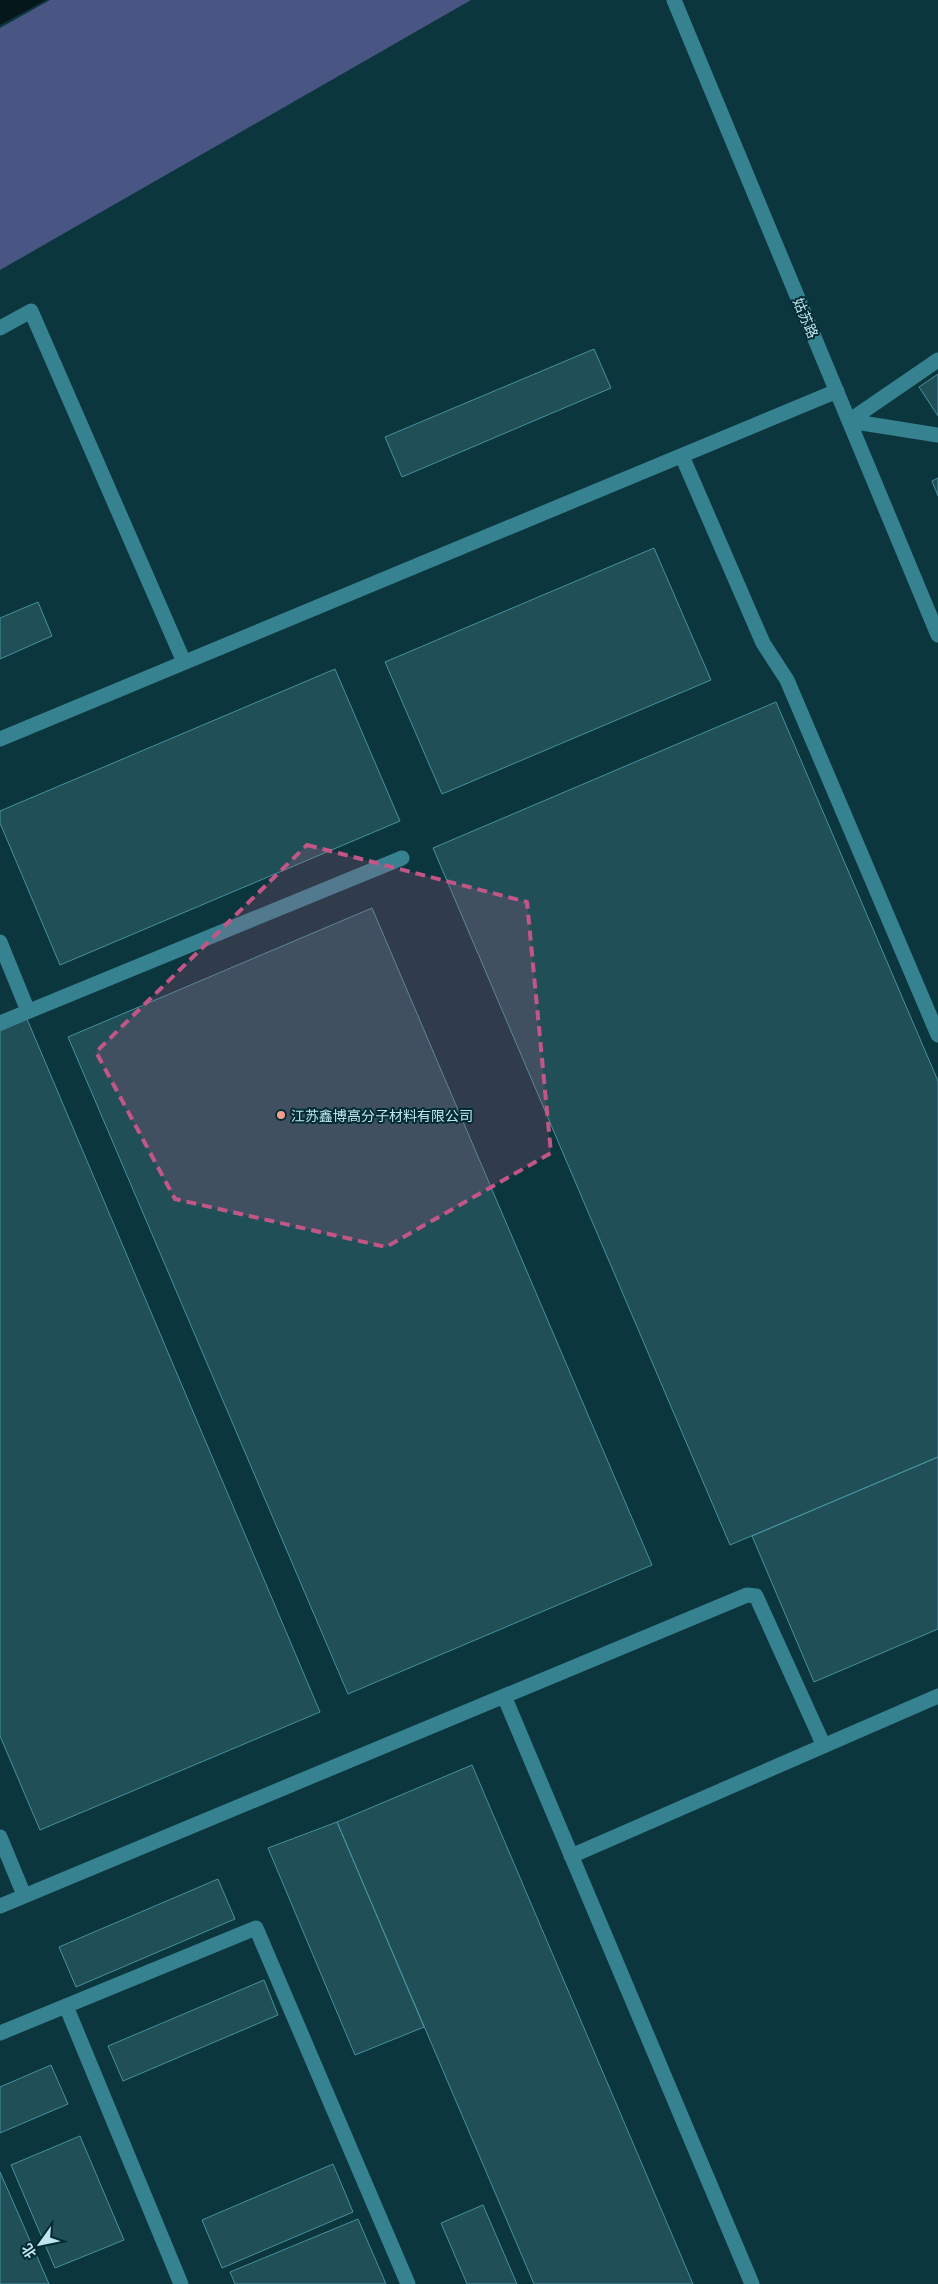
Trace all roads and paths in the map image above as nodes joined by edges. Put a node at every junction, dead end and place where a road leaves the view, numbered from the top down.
1 (674, 0) edge
2 (0, 328) edge
3 (938, 360) edge
4 (837, 392) junction
5 (849, 421) junction
6 (938, 435) edge
7 (682, 456) junction
8 (938, 636) edge
9 (184, 662) junction
10 (0, 739) edge
11 (402, 858) dead end
12 (0, 942) edge
13 (28, 1011) junction
14 (0, 1023) edge
15 (938, 1035) edge
16 (504, 1696) junction
17 (938, 1696) edge
18 (824, 1746) junction
19 (0, 1838) edge
20 (571, 1856) junction
21 (24, 1896) junction
22 (0, 1906) edge
23 (66, 2006) junction
24 (0, 2033) edge
25 (181, 2284) edge
26 (408, 2284) edge
27 (752, 2284) edge

1 - 4 street, 姑苏路
2 - 9 street
3 - 5 street
4 - 5 street, 姑苏路
4 - 7 street
5 - 6 street
5 - 8 street, 姑苏路
7 - 9 street
7 - 15 street
9 - 10 street
11 - 13 street
12 - 13 street
13 - 14 street
16 - 18 street
16 - 20 street
16 - 21 street
17 - 18 street
18 - 20 street
19 - 21 street
20 - 27 street
21 - 22 street
23 - 24 street
23 - 25 street
23 - 26 street

